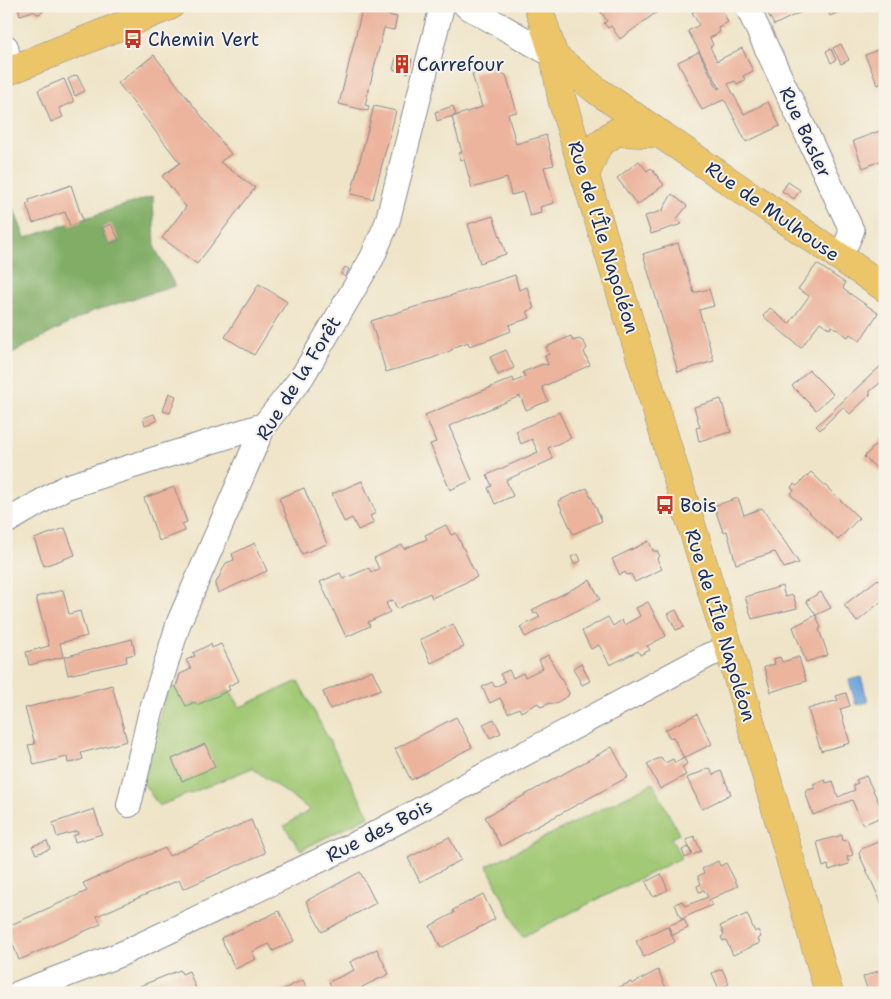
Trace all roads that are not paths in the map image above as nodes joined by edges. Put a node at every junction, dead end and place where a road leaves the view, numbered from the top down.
1 (170, 6) edge
2 (442, 6) edge
3 (466, 6) edge
4 (538, 6) edge
5 (747, 6) edge
6 (554, 56) junction
7 (7, 63) edge
8 (661, 134) junction
9 (585, 176) junction
10 (840, 258) junction
11 (885, 288) edge
12 (264, 425) junction
13 (6, 522) edge
14 (729, 648) junction
15 (129, 805) dead end
16 (19, 993) edge
17 (829, 993) edge

1 - 7 main road
2 - 12 street, Rue de la Forêt
3 - 6 street
4 - 6 main road, Rue de l'Île Napoléon
5 - 10 street, Rue Basler
6 - 8 main road, Rue de Mulhouse
6 - 9 main road, Rue de l'Île Napoléon
8 - 9 main road
8 - 10 main road, Rue de Mulhouse
9 - 14 main road, Rue de l'Île Napoléon
10 - 11 main road, Rue de Mulhouse
12 - 13 street
12 - 15 street, Rue de la Forêt
14 - 16 street, Rue des Bois
14 - 17 main road, Rue de l'Île Napoléon

